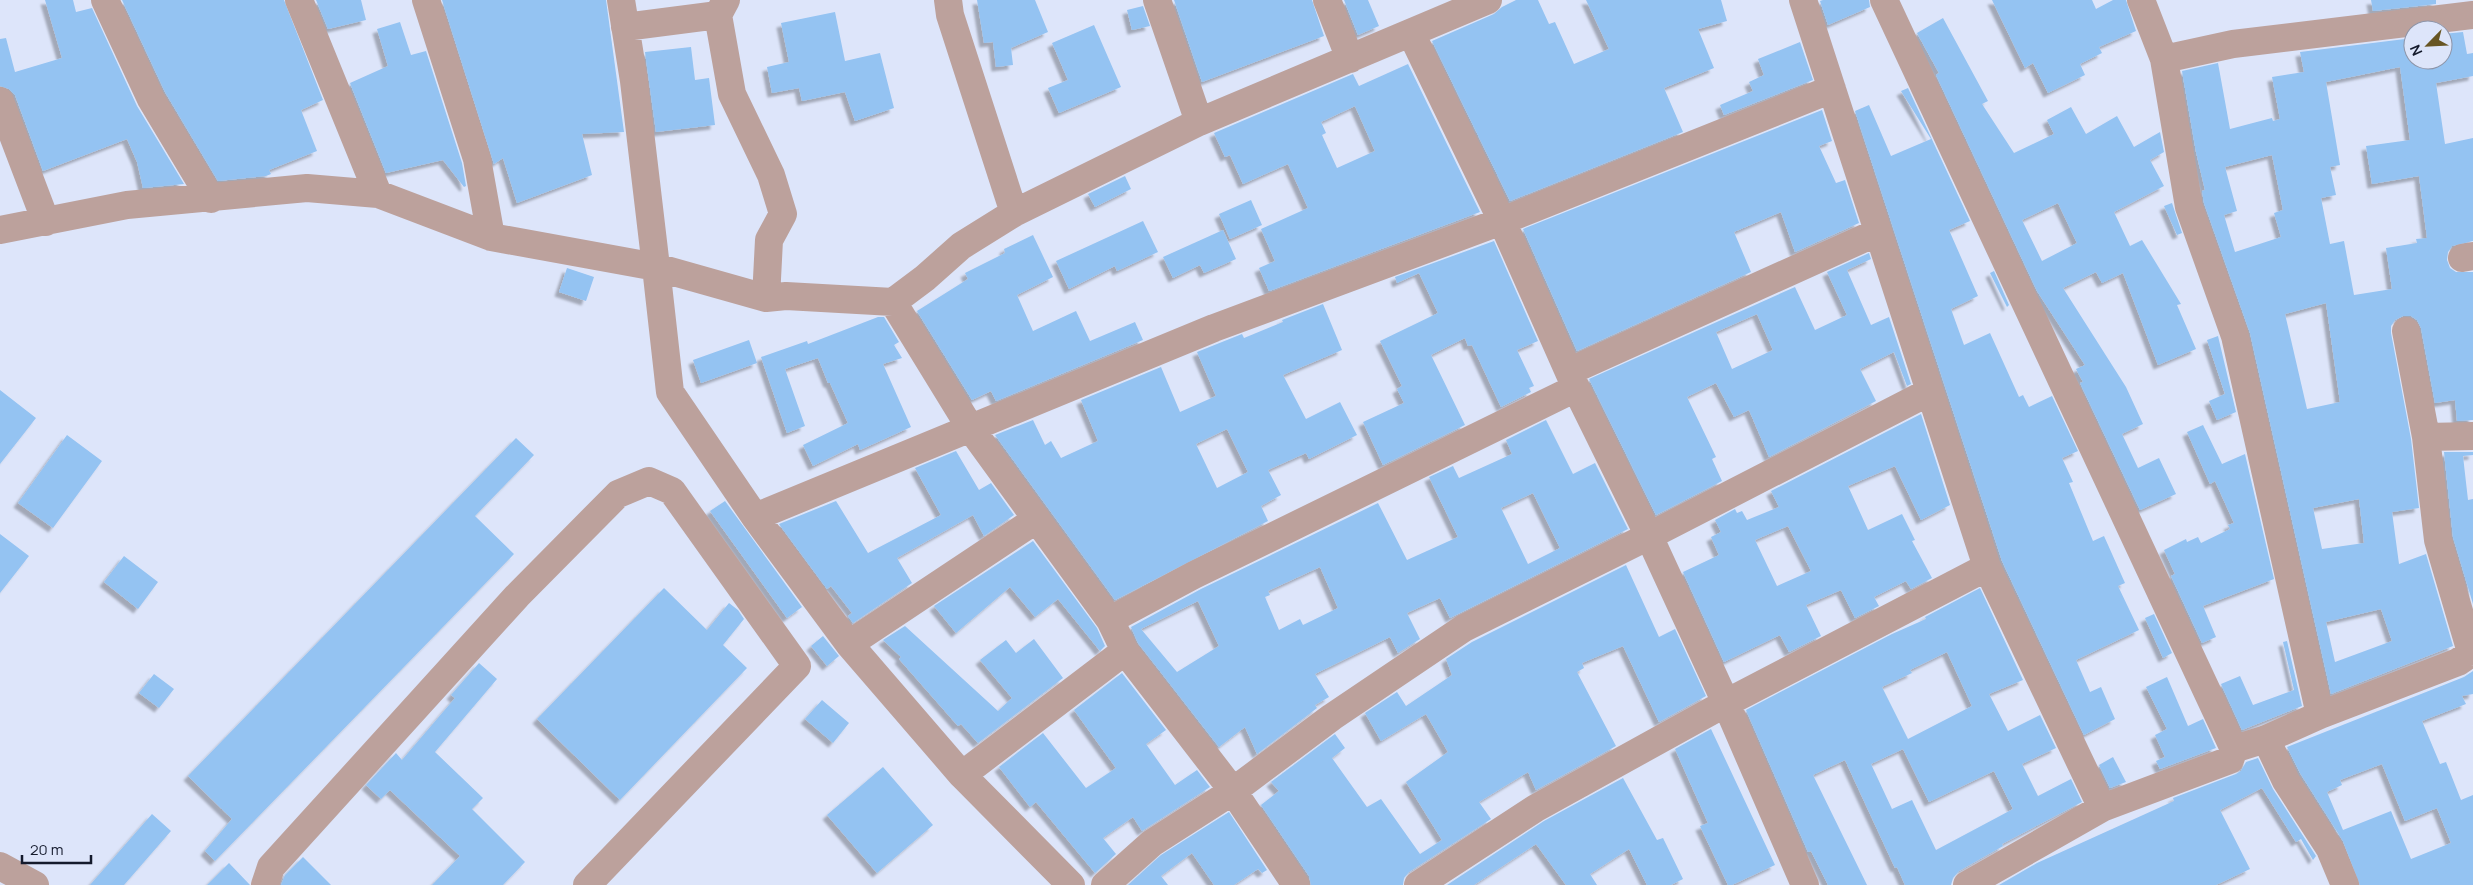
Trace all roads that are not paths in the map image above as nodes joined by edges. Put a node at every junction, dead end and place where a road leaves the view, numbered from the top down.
1 (105, 0) edge
2 (299, 0) edge
3 (426, 0) edge
4 (621, 0) edge
5 (948, 0) edge
6 (1157, 0) edge
7 (1327, 0) edge
8 (1488, 0) edge
9 (1803, 0) edge
10 (1884, 0) edge
11 (2140, 0) edge
12 (722, 8) edge
13 (2473, 15) edge
14 (625, 27) junction
15 (1412, 32) junction
16 (1350, 59) junction
17 (2164, 59) junction
18 (1832, 89) junction
19 (0, 102) edge
20 (1200, 122) junction
21 (378, 194) junction
22 (211, 199) junction
23 (1014, 212) junction
24 (1502, 221) junction
25 (46, 222) junction
26 (0, 230) edge
27 (1878, 232) junction
28 (491, 237) junction
29 (656, 267) junction
30 (766, 298) junction
31 (894, 302) junction
32 (2406, 332) dead end
33 (1573, 380) junction
34 (1929, 392) junction
35 (970, 429) junction
36 (2473, 436) edge
37 (2426, 437) junction
38 (755, 517) junction
39 (1037, 519) junction
40 (1649, 536) junction
41 (1987, 567) junction
42 (1110, 620) junction
43 (849, 644) junction
44 (1125, 651) junction
45 (2472, 652) edge
46 (1726, 703) junction
47 (2320, 714) junction
48 (2266, 739) junction
49 (2234, 749) junction
50 (962, 776) junction
51 (1233, 791) junction
52 (2102, 808) junction
53 (0, 866) edge
54 (591, 883) edge
55 (35, 885) edge
56 (266, 885) edge
57 (1071, 885) edge
58 (1105, 885) edge
59 (1296, 885) edge
60 (1418, 885) edge
61 (1806, 885) edge
62 (1967, 885) edge
63 (2345, 885) edge

1 - 22 street
2 - 21 street
3 - 28 street
4 - 14 street
5 - 23 street
6 - 20 street
7 - 16 street
8 - 15 street
9 - 18 street
10 - 49 street
11 - 17 street
12 - 14 street
12 - 30 street
13 - 17 street
14 - 29 street
15 - 16 street
15 - 24 street
16 - 20 street
17 - 47 street
18 - 24 street
18 - 27 street
19 - 25 street
20 - 23 street
21 - 22 street
21 - 28 street
22 - 25 street
23 - 31 street
24 - 33 street
24 - 35 street
25 - 26 street
27 - 33 street
27 - 34 street
28 - 29 street
29 - 30 street
29 - 38 street
30 - 31 street
31 - 35 street
32 - 37 street
33 - 40 street
33 - 42 street
34 - 40 street
34 - 41 street
35 - 38 street
35 - 39 street
36 - 37 street
37 - 45 street
38 - 43 street
39 - 42 street
39 - 43 street
40 - 46 street
40 - 51 street
41 - 46 street
41 - 52 street
42 - 44 street
43 - 50 street
44 - 50 street
44 - 51 street
45 - 47 street
46 - 60 street
46 - 61 street
47 - 48 street
48 - 49 street
48 - 63 street
49 - 52 street
50 - 57 street
51 - 58 street
51 - 59 street
52 - 62 street
53 - 55 street
54 - 56 street

